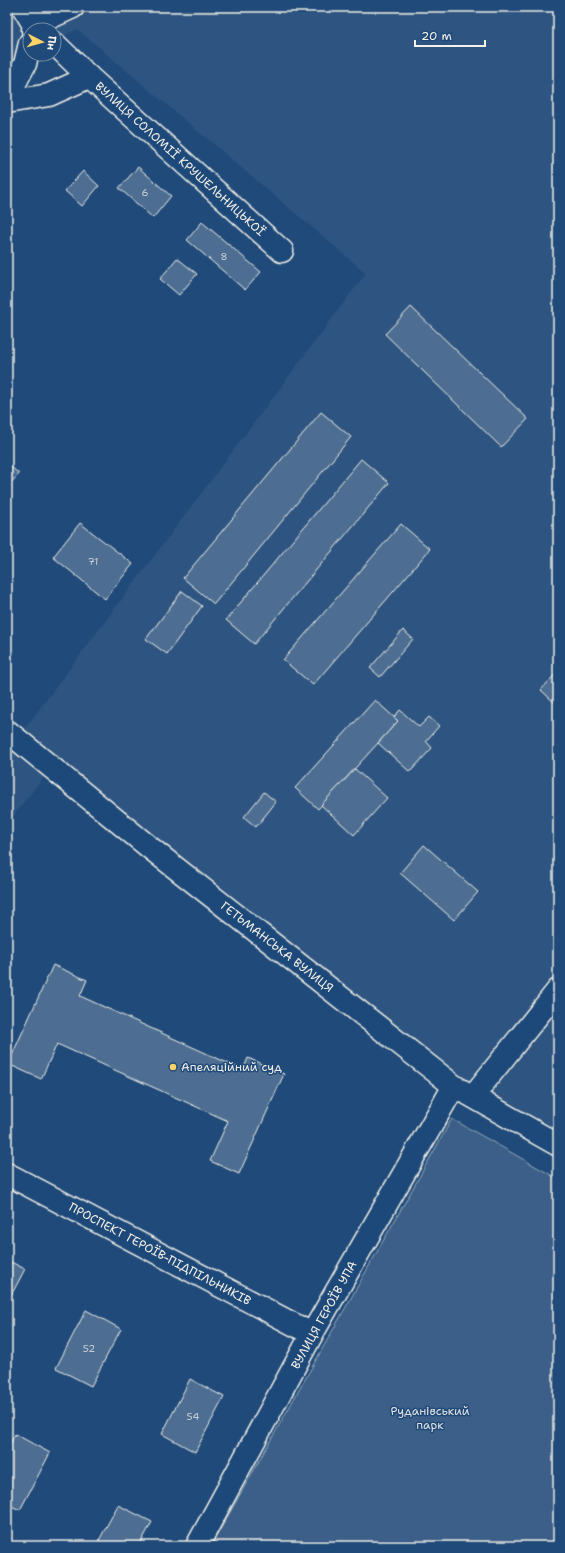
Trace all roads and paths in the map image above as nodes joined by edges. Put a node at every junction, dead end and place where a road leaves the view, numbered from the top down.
1 (73, 7) edge
2 (42, 22) edge
3 (62, 51) edge
4 (25, 62) edge
5 (89, 77) junction
6 (7, 98) edge
7 (7, 102) edge
8 (282, 251) dead end
9 (7, 731) edge
10 (558, 990) edge
11 (454, 1086) junction
12 (473, 1096) junction
13 (558, 1145) edge
14 (7, 1174) edge
15 (312, 1334) junction
16 (197, 1546) edge

1 - 2 street
3 - 5 street
4 - 6 street
5 - 7 street, ВУЛИЦЯ СОЛОМІЇ КРУШЕЛЬНИЦЬКОЇ
5 - 8 street, ВУЛИЦЯ СОЛОМІЇ КРУШЕЛЬНИЦЬКОЇ
9 - 11 street, ГЕТЬМАНСЬКА ВУЛИЦЯ
10 - 12 street
11 - 12 street, ГЕТЬМАНСЬКА ВУЛИЦЯ
11 - 15 street, ВУЛИЦЯ ГЕРОЇВ УПА
12 - 13 street, ГЕТЬМАНСЬКА ВУЛИЦЯ
14 - 15 street, ПРОСПЕКТ ГЕРОЇВ-ПІДПІЛЬНИКІВ
15 - 16 street, ВУЛИЦЯ ГЕРОЇВ УПА

